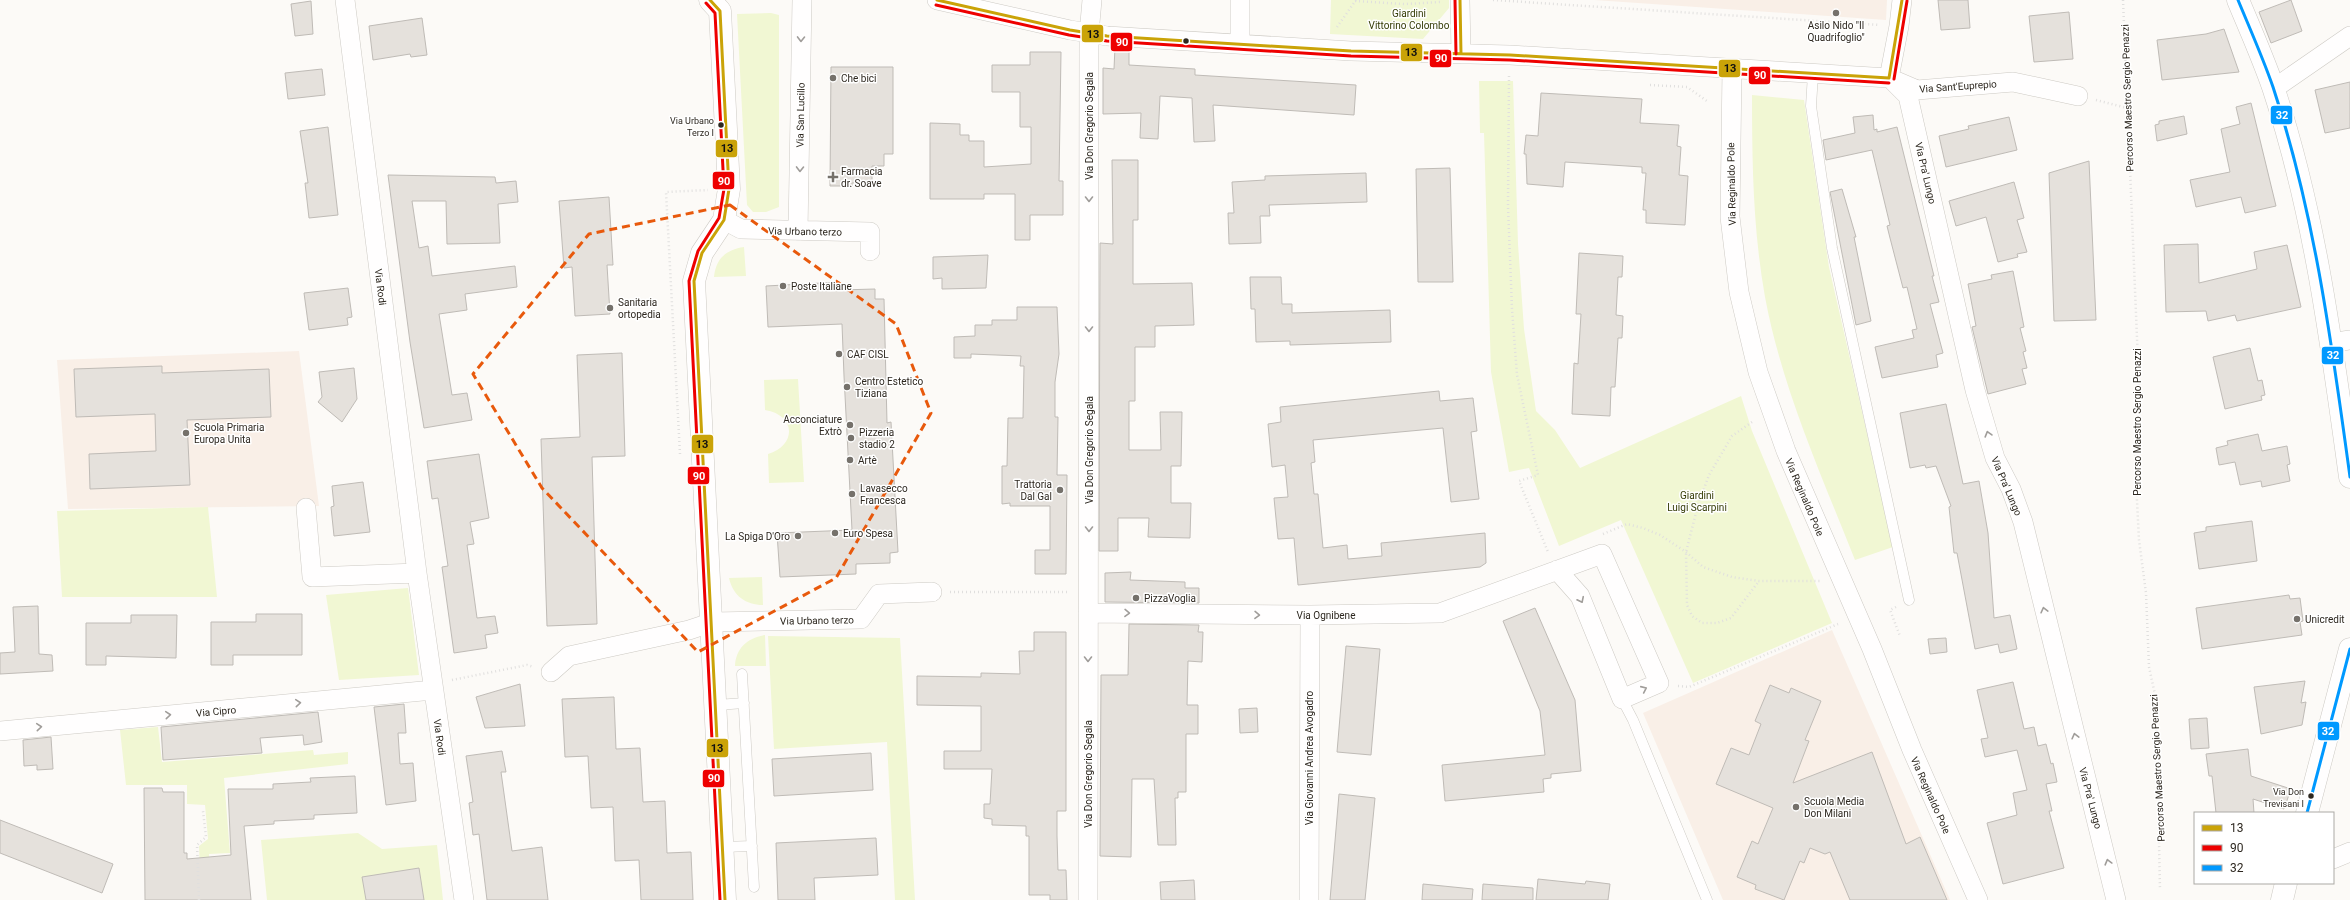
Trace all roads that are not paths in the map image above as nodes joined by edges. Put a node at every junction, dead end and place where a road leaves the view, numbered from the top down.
1 (345, 0) edge
2 (710, 0) edge
3 (802, 0) edge
4 (937, 0) edge
5 (1092, 0) edge
6 (1240, 0) edge
7 (1460, 0) edge
8 (1902, 0) edge
9 (2238, 0) edge
10 (1089, 34) junction
11 (2350, 36) edge
12 (1240, 44) junction
13 (1461, 54) junction
14 (1732, 69) junction
15 (1813, 74) junction
16 (1889, 78) junction
17 (2273, 87) junction
18 (2078, 96) road end
19 (724, 220) junction
20 (798, 231) junction
21 (870, 251) dead end
22 (2340, 341) edge
23 (2350, 477) edge
24 (306, 508) dead end
25 (1557, 570) junction
26 (417, 573) junction
27 (932, 592) road end
28 (1909, 600) road end
29 (1088, 613) junction
30 (1310, 615) junction
31 (713, 622) junction
32 (2350, 649) edge
33 (551, 672) road end
34 (742, 674) dead end
35 (433, 690) junction
36 (1622, 699) junction
37 (744, 703) junction
38 (717, 705) junction
39 (0, 731) edge
40 (2307, 812) edge
41 (752, 846) junction
42 (723, 847) junction
43 (2350, 852) edge
44 (2334, 859) edge
45 (2286, 884) edge
46 (754, 888) dead end
47 (464, 900) edge
48 (726, 900) edge
49 (1088, 900) edge
50 (1309, 900) edge
51 (1707, 900) edge
52 (1978, 900) edge
53 (2116, 900) edge
54 (2282, 900) edge

1 - 26 street, Via Rodi
2 - 19 street
3 -> 20 street, Via San Lucillo
4 - 10 street
5 - 10 street, Via Don Gregorio Segala
6 - 12 street
7 - 13 street
8 - 16 street
9 - 17 street
10 - 12 street, Via Sant'Euprepio
10 -> 29 street, Via Don Gregorio Segala
11 - 17 street
12 - 13 street, Via Sant'Euprepio
13 - 14 street, Via Sant'Euprepio
14 - 15 street, Via Sant'Euprepio
14 - 52 street, Via Reginaldo Pole
15 - 16 street, Via Sant'Euprepio
15 - 28 lane
16 - 18 street, Via Sant'Euprepio
53 -> 16 street, Via Pra' Lungo
17 - 22 street
19 - 20 street, Via Urbano terzo
19 - 31 street
20 - 21 street, Via Urbano terzo
22 - 23 street
24 - 26 street
25 - 30 street, Via Ognibene
25 -> 36 street
36 -> 25 street, Via Ognibene
26 - 35 street, Via Rodi
27 - 31 street, Via Urbano terzo
29 -> 30 street, Via Ognibene
29 -> 49 street, Via Don Gregorio Segala
30 - 50 street, Via Giovanni Andrea Avogadro
31 - 33 street, Via Urbano terzo
31 - 38 street
32 - 40 street
34 - 37 lane
39 -> 35 street, Via Cipro
35 - 47 street, Via Rodi
36 - 51 lane
37 - 38 lane
37 - 41 lane
38 - 42 street
41 - 42 lane
41 - 46 lane
42 - 48 street
43 - 44 street
45 - 54 street

